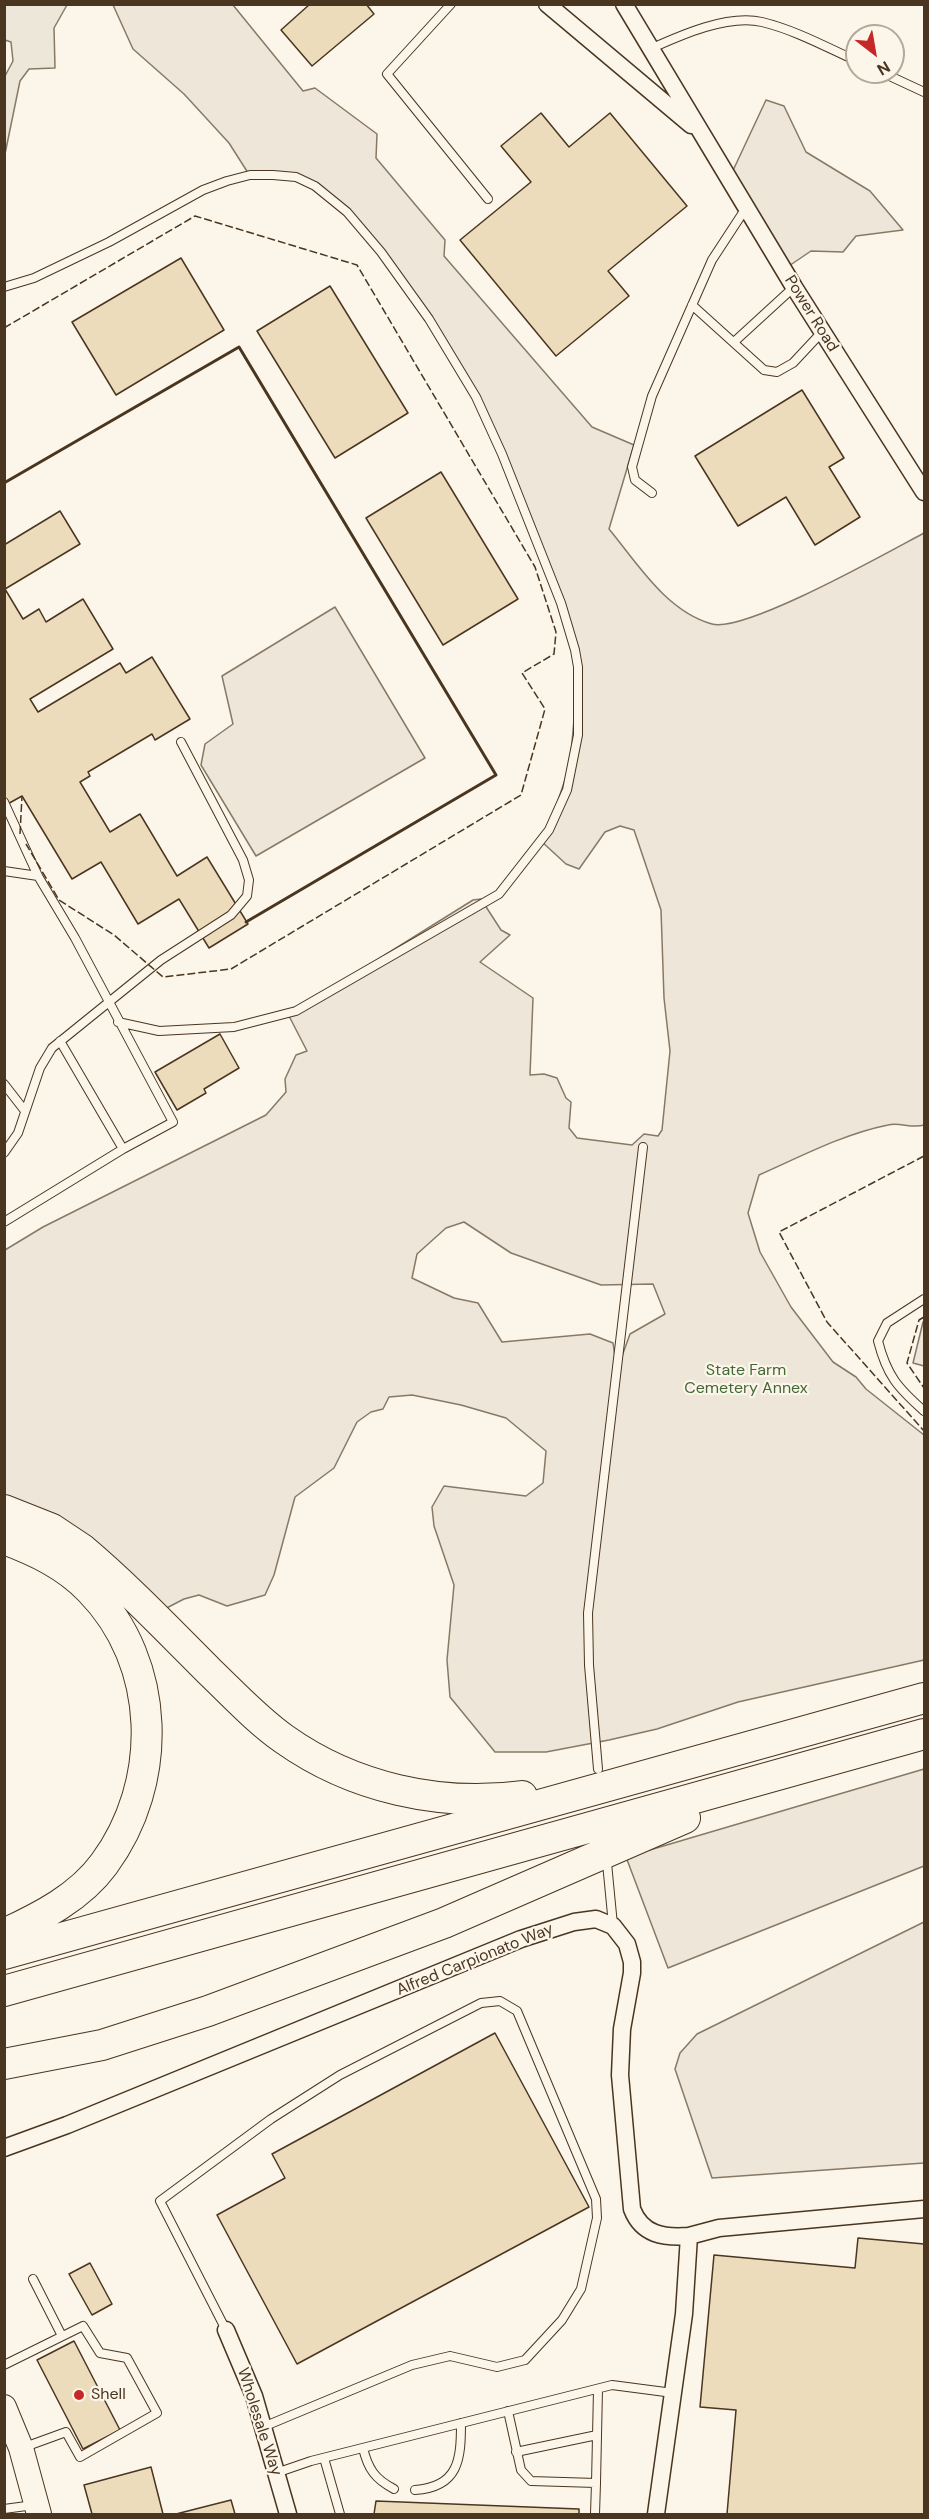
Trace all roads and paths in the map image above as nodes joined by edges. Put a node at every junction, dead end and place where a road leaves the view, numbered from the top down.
1 (452, 4) edge
2 (547, 4) edge
3 (624, 4) edge
4 (650, 49) junction
5 (845, 55) edge
6 (905, 83) edge
7 (924, 92) edge
8 (701, 133) junction
9 (488, 199) dead end
10 (746, 208) junction
11 (4, 287) edge
12 (794, 287) junction
13 (692, 305) junction
14 (822, 332) junction
15 (734, 342) junction
16 (924, 492) edge
17 (652, 493) dead end
18 (181, 742) dead end
19 (4, 802) edge
20 (4, 871) edge
21 (38, 876) junction
22 (108, 1003) junction
23 (118, 1022) junction
24 (60, 1041) junction
25 (4, 1084) edge
26 (25, 1111) junction
27 (643, 1147) dead end
28 (123, 1149) junction
29 (4, 1153) edge
30 (4, 1222) edge
31 (924, 1299) edge
32 (924, 1411) edge
33 (4, 1510) edge
34 (4, 1539) edge
35 (924, 1698) edge
36 (924, 1734) edge
37 (879, 1746) junction
38 (606, 1777) junction
39 (607, 1863) dead end
40 (613, 1926) junction
41 (4, 1934) edge
42 (4, 1954) edge
43 (4, 1991) edge
44 (4, 2064) edge
45 (4, 2148) edge
46 (924, 2209) edge
47 (689, 2236) junction
48 (33, 2279) dead end
49 (226, 2330) joint
50 (62, 2336) junction
51 (4, 2365) edge
52 (598, 2389) junction
53 (673, 2393) junction
54 (4, 2407) edge
55 (508, 2411) junction
56 (461, 2423) junction
57 (263, 2427) junction
58 (597, 2435) junction
59 (21, 2448) junction
60 (363, 2448) junction
61 (516, 2452) junction
62 (324, 2458) junction
63 (276, 2473) junction
64 (596, 2483) junction
65 (394, 2489) dead end
66 (415, 2490) dead end
67 (4, 2509) edge
68 (38, 2509) edge
69 (288, 2514) edge
70 (340, 2514) edge
71 (595, 2514) edge
72 (656, 2514) edge

1 - 9 lane
2 - 8 street, Power Road
3 - 4 street, Power Road
4 - 5 lane
4 - 8 street, Power Road
6 - 7 lane
8 - 10 street, Power Road
10 - 12 street, Power Road
10 - 13 lane
11 - 23 lane
12 - 14 street, Power Road
12 - 15 lane
13 - 15 lane
13 - 17 lane
14 - 15 lane
14 - 16 street, Power Road
18 - 22 lane
19 - 21 lane
20 - 21 lane
21 - 22 lane
22 - 23 lane
22 - 24 lane
23 - 28 lane
24 - 26 lane
24 - 28 lane
25 - 26 lane
26 - 29 lane
27 - 38 lane
28 - 30 lane
31 - 32 lane
33 - 38 highway
34 - 41 highway
35 - 38 highway
36 - 37 highway
37 - 43 highway
37 - 44 highway
38 - 42 highway
39 - 40 lane
40 - 45 street, Alfred Carpionato Way
40 - 47 street
46 - 47 street
47 - 53 street
48 - 50 lane
49 - 57 street, Wholesale Way
49 - 57 lane
50 - 51 lane
50 - 59 lane
52 - 53 lane
52 - 55 lane
52 - 58 lane
53 - 72 street
54 - 59 main road
55 - 56 lane
55 - 61 lane
56 - 60 lane
56 - 66 lane
57 - 63 street, Wholesale Way
58 - 61 lane
58 - 64 lane
59 - 68 main road
60 - 62 lane
60 - 65 lane
61 - 64 lane
62 - 63 lane
62 - 70 lane
63 - 69 street, Wholesale Way
64 - 71 lane
67 - 68 lane

